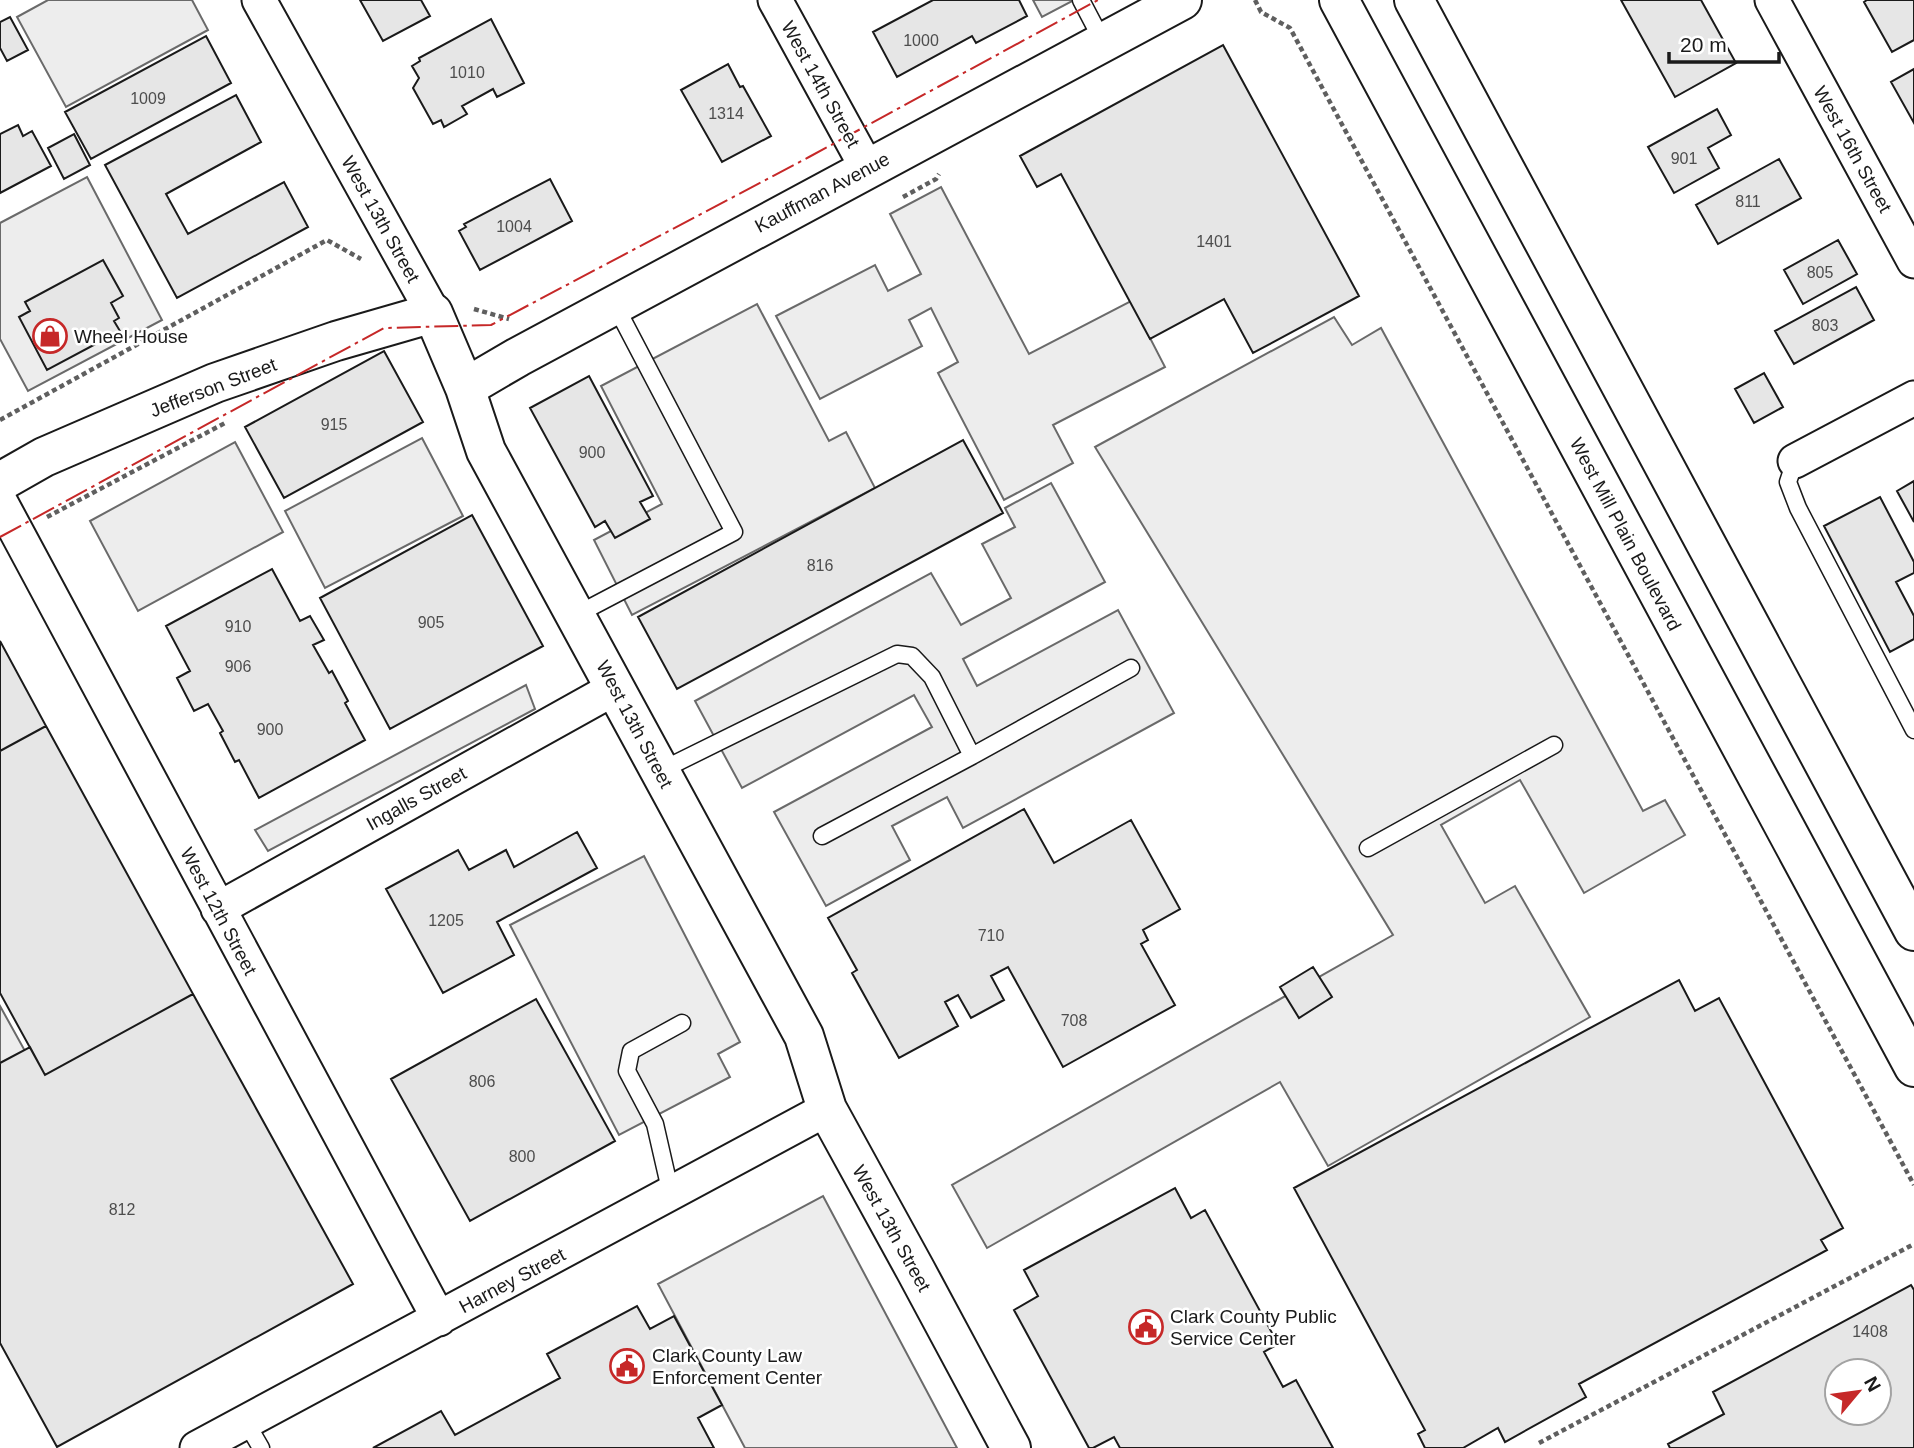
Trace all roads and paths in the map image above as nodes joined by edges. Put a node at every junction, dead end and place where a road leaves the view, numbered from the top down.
1 (260, 0) edge
2 (775, 0) edge
3 (1081, 0) edge
4 (1182, 0) edge
5 (1255, 0) edge
6 (1339, 0) edge
7 (1415, 0) edge
8 (1772, 0) edge
9 (1103, 42) junction
10 (867, 168) junction
11 (327, 240) dead end
12 (1914, 261) edge
13 (615, 305) junction
14 (433, 313) junction
15 (465, 388) junction
16 (1914, 398) edge
17 (0, 420) edge
18 (1795, 461) joint
19 (0, 482) edge
20 (0, 501) edge
21 (576, 615) junction
22 (1130, 668) dead end
23 (615, 688) junction
24 (1914, 730) edge
25 (1554, 745) dead end
26 (972, 756) junction
27 (660, 771) junction
28 (822, 836) dead end
29 (1368, 848) dead end
30 (218, 909) junction
31 (1914, 931) edge
32 (682, 1023) dead end
33 (1914, 1067) edge
34 (827, 1109) junction
35 (1914, 1185) edge
36 (671, 1194) junction
37 (1914, 1244) edge
38 (439, 1319) junction
39 (253, 1435) edge
40 (1539, 1443) dead end
41 (197, 1448) edge
42 (1010, 1448) edge

1 - 14 street, West 13th Street
2 - 10 street, West 14th Street
3 - 9 lane
4 - 9 street, Kauffman Avenue
5 - 35 path
6 - 33 street, West Mill Plain Boulevard
7 - 31 street
8 - 12 street, West 16th Street
9 - 10 street, Kauffman Avenue
10 - 13 street, Kauffman Avenue
11 - 17 path
13 - 15 street, Kauffman Avenue
13 - 21 lane
14 - 15 street, West 13th Street
14 - 19 street, Jefferson Street
15 - 21 street, West 13th Street
16 - 18 street
18 - 24 lane
20 - 30 street, West 12th Street
21 - 23 street, West 13th Street
22 - 26 lane
23 - 27 street, West 13th Street
23 - 30 street, Ingalls Street
25 - 29 lane
26 - 27 lane
26 - 28 lane
27 - 34 street, West 13th Street
30 - 38 street, West 12th Street
32 - 36 lane
34 - 36 street, Harney Street
34 - 42 street, West 13th Street
36 - 38 street, Harney Street
37 - 40 path
38 - 39 street, Harney Street
39 - 41 street, Harney Street

